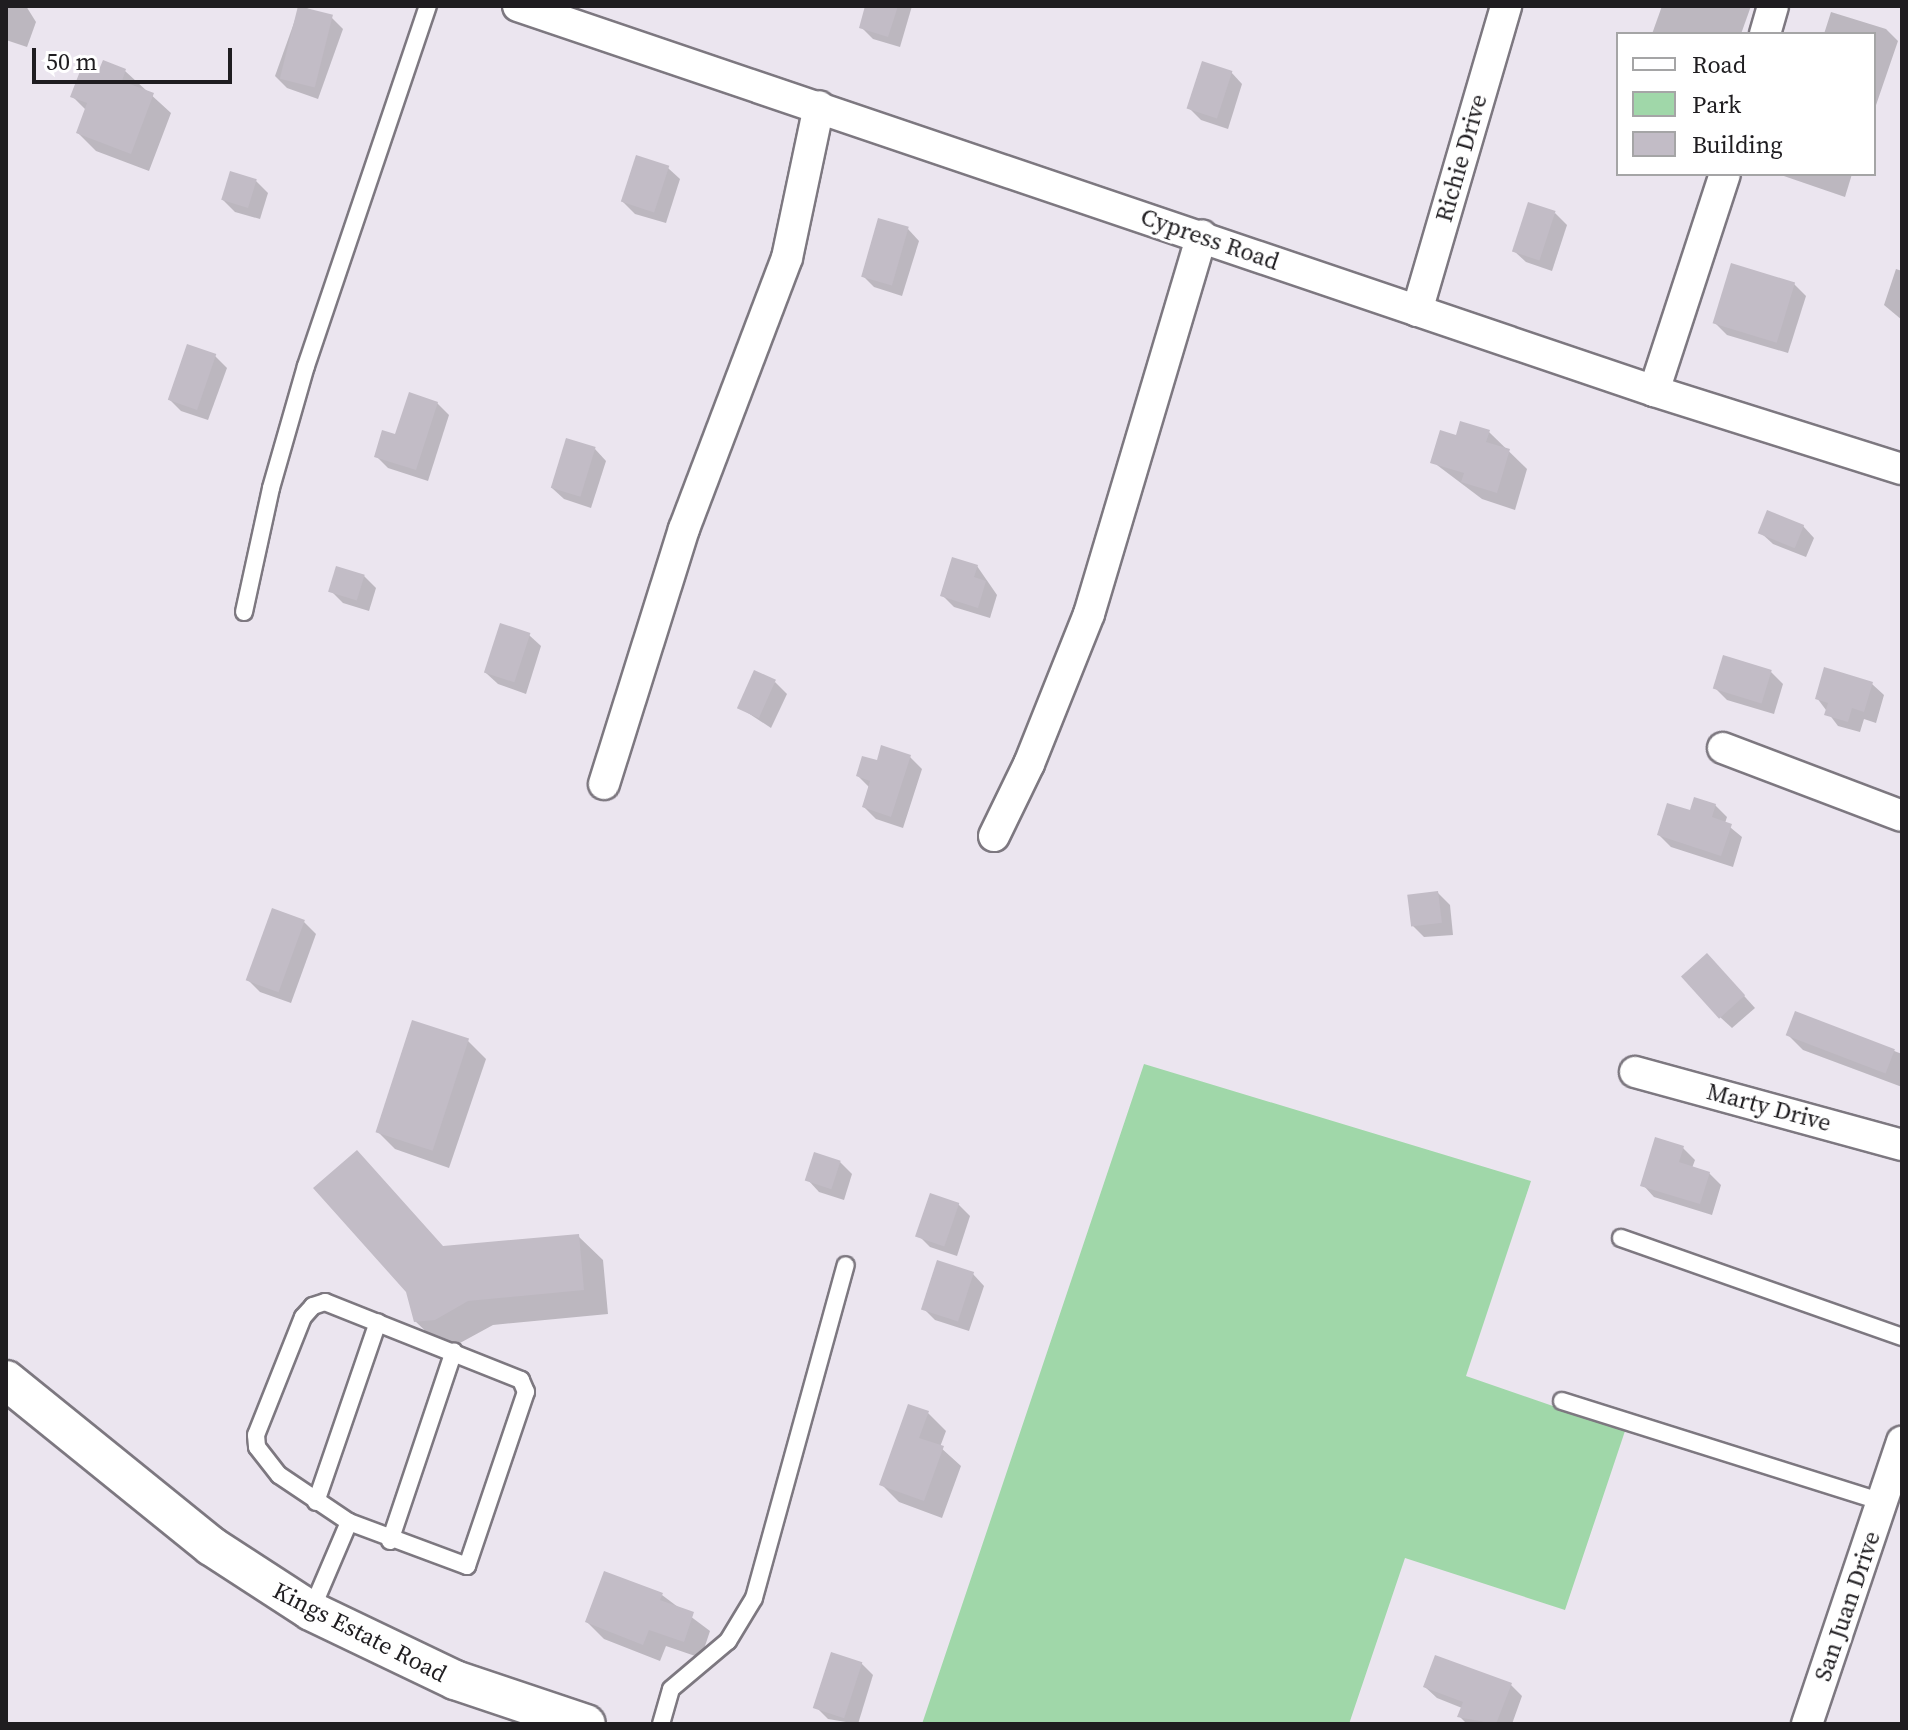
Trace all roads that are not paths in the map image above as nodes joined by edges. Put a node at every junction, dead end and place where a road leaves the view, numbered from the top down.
1 (428, 6) edge
2 (518, 6) edge
3 (1506, 6) edge
4 (1773, 6) edge
5 (1766, 32) edge
6 (819, 106) junction
7 (1724, 176) edge
8 (1202, 236) junction
9 (1417, 311) junction
10 (1654, 391) junction
11 (1902, 469) edge
12 (244, 612) dead end
13 (1723, 748) dead end
14 (604, 784) dead end
15 (1902, 816) edge
16 (994, 836) dead end
17 (1635, 1072) dead end
18 (1902, 1145) edge
19 (1621, 1238) dead end
20 (846, 1265) dead end
21 (378, 1322) junction
22 (1902, 1337) edge
23 (454, 1351) junction
24 (6, 1380) edge
25 (1562, 1401) dead end
26 (1902, 1442) edge
27 (316, 1502) junction
28 (1882, 1502) junction
29 (349, 1522) junction
30 (390, 1541) junction
31 (311, 1611) junction
32 (586, 1724) edge
33 (661, 1724) edge
34 (1807, 1724) edge

1 - 12 lane
2 - 6 street, Cypress Road
3 - 9 street, Richie Drive
4 - 5 street
6 - 8 street, Cypress Road
6 - 14 street
7 - 10 street
8 - 9 street, Cypress Road
8 - 16 street
9 - 10 street, Cypress Road
10 - 11 street, Cypress Road
13 - 15 street
17 - 18 street, Marty Drive
19 - 22 lane
20 - 33 lane
21 - 23 lane
21 - 27 lane
21 - 27 lane
23 - 30 lane
23 - 30 lane
24 - 31 street, Kings Estate Road
25 - 28 lane
26 - 28 street, San Juan Drive
27 - 29 lane
28 - 34 street, San Juan Drive
29 - 30 lane
29 - 31 lane
31 - 32 street, Kings Estate Road

